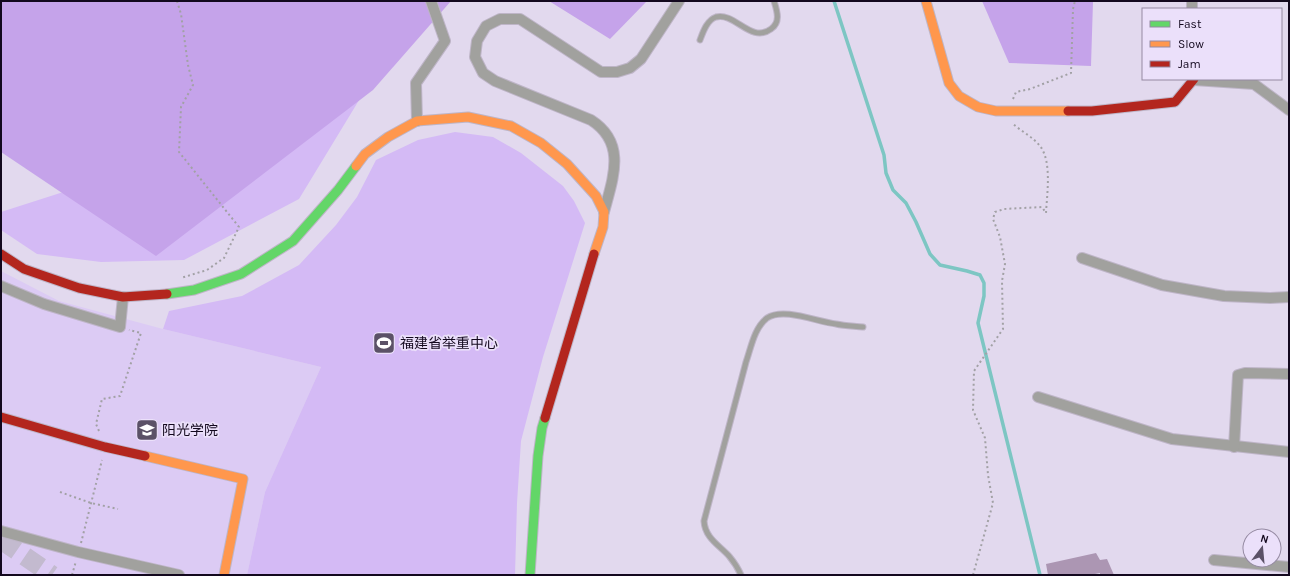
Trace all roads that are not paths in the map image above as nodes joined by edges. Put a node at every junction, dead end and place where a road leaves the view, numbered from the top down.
1 (432, 1) edge
2 (679, 1) edge
3 (774, 1) edge
4 (926, 1) edge
5 (700, 40) dead end
6 (1193, 80) edge
7 (1206, 80) edge
8 (1289, 110) edge
9 (417, 121) junction
10 (604, 212) junction
11 (1, 254) edge
12 (1082, 258) dead end
13 (1, 286) edge
14 (123, 297) junction
15 (1289, 297) edge
16 (863, 327) dead end
17 (1289, 374) edge
18 (1038, 397) dead end
19 (1, 417) edge
20 (1234, 447) junction
21 (1289, 452) edge
22 (1, 531) edge
23 (1214, 560) dead end
24 (1289, 567) edge
25 (179, 575) edge
26 (224, 575) edge
27 (530, 575) edge
28 (741, 575) edge

1 - 9 street
2 - 10 street
3 - 5 lane
4 - 6 street
7 - 8 street
9 - 10 street
9 - 14 street
10 - 27 street
11 - 14 street
12 - 15 street
13 - 14 street
16 - 28 lane
17 - 20 street
18 - 20 street
19 - 26 street
20 - 21 street
22 - 25 street
23 - 24 street

